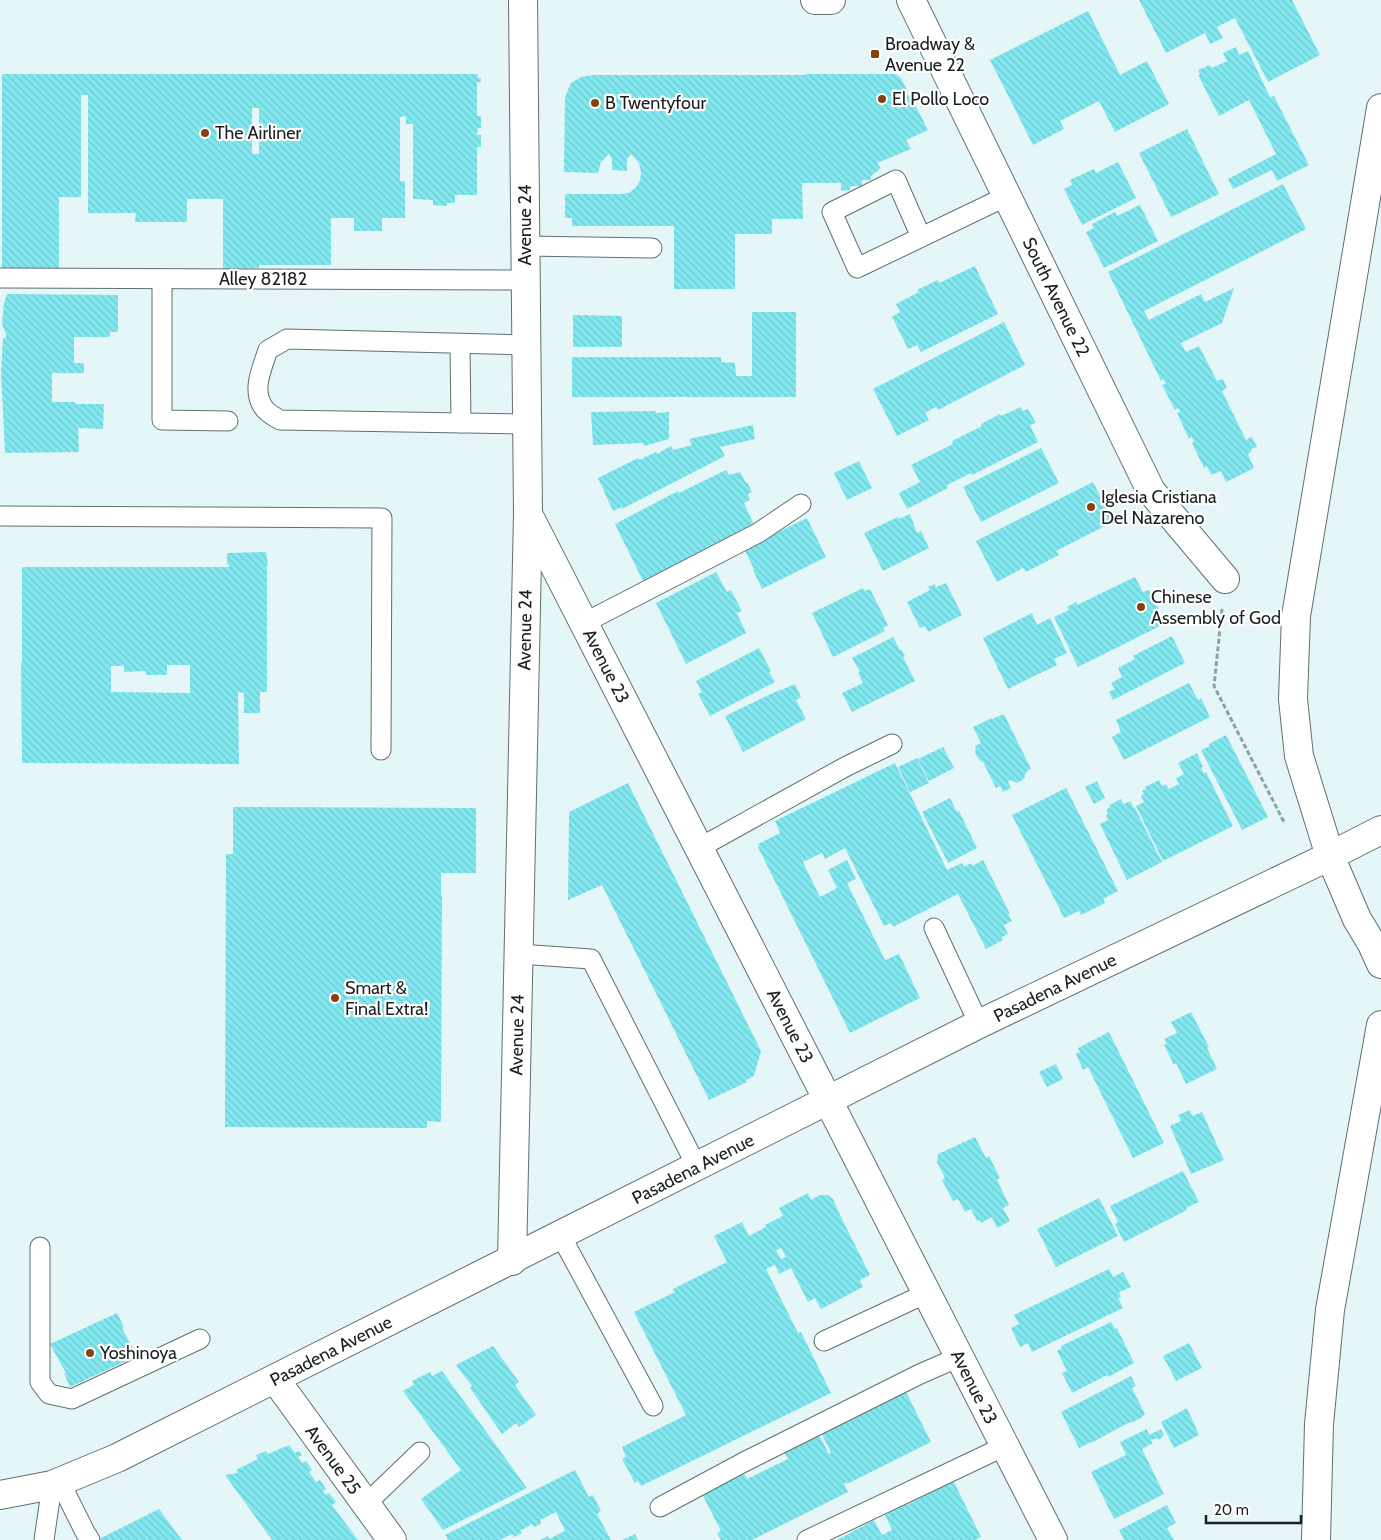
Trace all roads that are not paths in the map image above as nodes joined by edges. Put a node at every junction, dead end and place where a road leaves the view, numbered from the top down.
1 (523, 0) edge
2 (815, 0) edge
3 (831, 0) edge
4 (911, 0) edge
5 (1381, 108) edge
6 (1007, 196) junction
7 (921, 237) junction
8 (525, 246) junction
9 (652, 248) dead end
10 (0, 278) edge
11 (162, 279) junction
12 (525, 280) junction
13 (460, 344) junction
14 (526, 345) junction
15 (228, 420) dead end
16 (461, 423) junction
17 (526, 424) junction
18 (802, 504) dead end
19 (528, 513) junction
20 (0, 516) edge
21 (1224, 578) road end
22 (584, 624) junction
23 (892, 744) dead end
24 (381, 750) dead end
25 (1375, 833) edge
26 (699, 848) junction
27 (1330, 856) junction
28 (934, 928) dead end
29 (519, 954) junction
30 (1381, 964) edge
31 (979, 1024) junction
32 (1381, 1025) edge
33 (828, 1100) junction
34 (697, 1167) junction
35 (561, 1236) junction
36 (40, 1247) dead end
37 (512, 1261) junction
38 (926, 1293) junction
39 (200, 1339) dead end
40 (824, 1341) dead end
41 (959, 1357) junction
42 (275, 1379) junction
43 (653, 1406) dead end
44 (1005, 1446) junction
45 (420, 1452) dead end
46 (56, 1483) junction
47 (0, 1495) edge
48 (366, 1504) junction
49 (660, 1507) dead end
50 (44, 1540) edge
51 (90, 1540) edge
52 (392, 1540) edge
53 (807, 1540) edge
54 (1053, 1540) edge
55 (1316, 1540) edge

1 - 8 main road, Avenue 24
2 - 3 main road
4 - 6 main road, South Avenue 22
5 - 27 main road
6 - 7 lane
6 - 21 main road, South Avenue 22
7 - 7 lane
8 - 9 lane
8 - 12 main road, Avenue 24
10 - 11 lane, Alley 82182
11 - 12 lane, Alley 82182
11 - 15 lane
12 - 14 main road, Avenue 24
13 - 14 lane
13 - 16 lane
13 - 16 lane
14 - 17 main road, Avenue 24
16 - 17 lane
17 - 19 main road, Avenue 24
18 - 22 lane
19 - 22 main road, Avenue 23
19 - 29 main road, Avenue 24
20 - 24 lane
22 - 26 main road, Avenue 23
23 - 26 lane
25 - 27 main road, Pasadena Avenue
26 - 33 main road, Avenue 23
27 - 30 main road
27 - 31 main road, Pasadena Avenue
28 - 31 lane
29 - 34 lane
29 - 37 main road, Avenue 24
31 - 33 main road, Pasadena Avenue
32 - 55 main road
33 - 34 main road, Pasadena Avenue
33 - 38 main road, Avenue 23
34 - 35 main road, Pasadena Avenue
35 - 37 main road, Pasadena Avenue
35 - 43 lane
36 - 39 lane
37 - 42 main road, Pasadena Avenue
38 - 40 lane
38 - 41 main road, Avenue 23
41 - 44 main road, Avenue 23
41 - 49 lane
42 - 46 main road, Pasadena Avenue
42 - 48 main road, Avenue 25
44 - 53 lane
44 - 54 main road, Avenue 23
45 - 48 lane
46 - 47 main road, Pasadena Avenue
46 - 50 lane
46 - 51 lane
48 - 52 main road, Avenue 25

